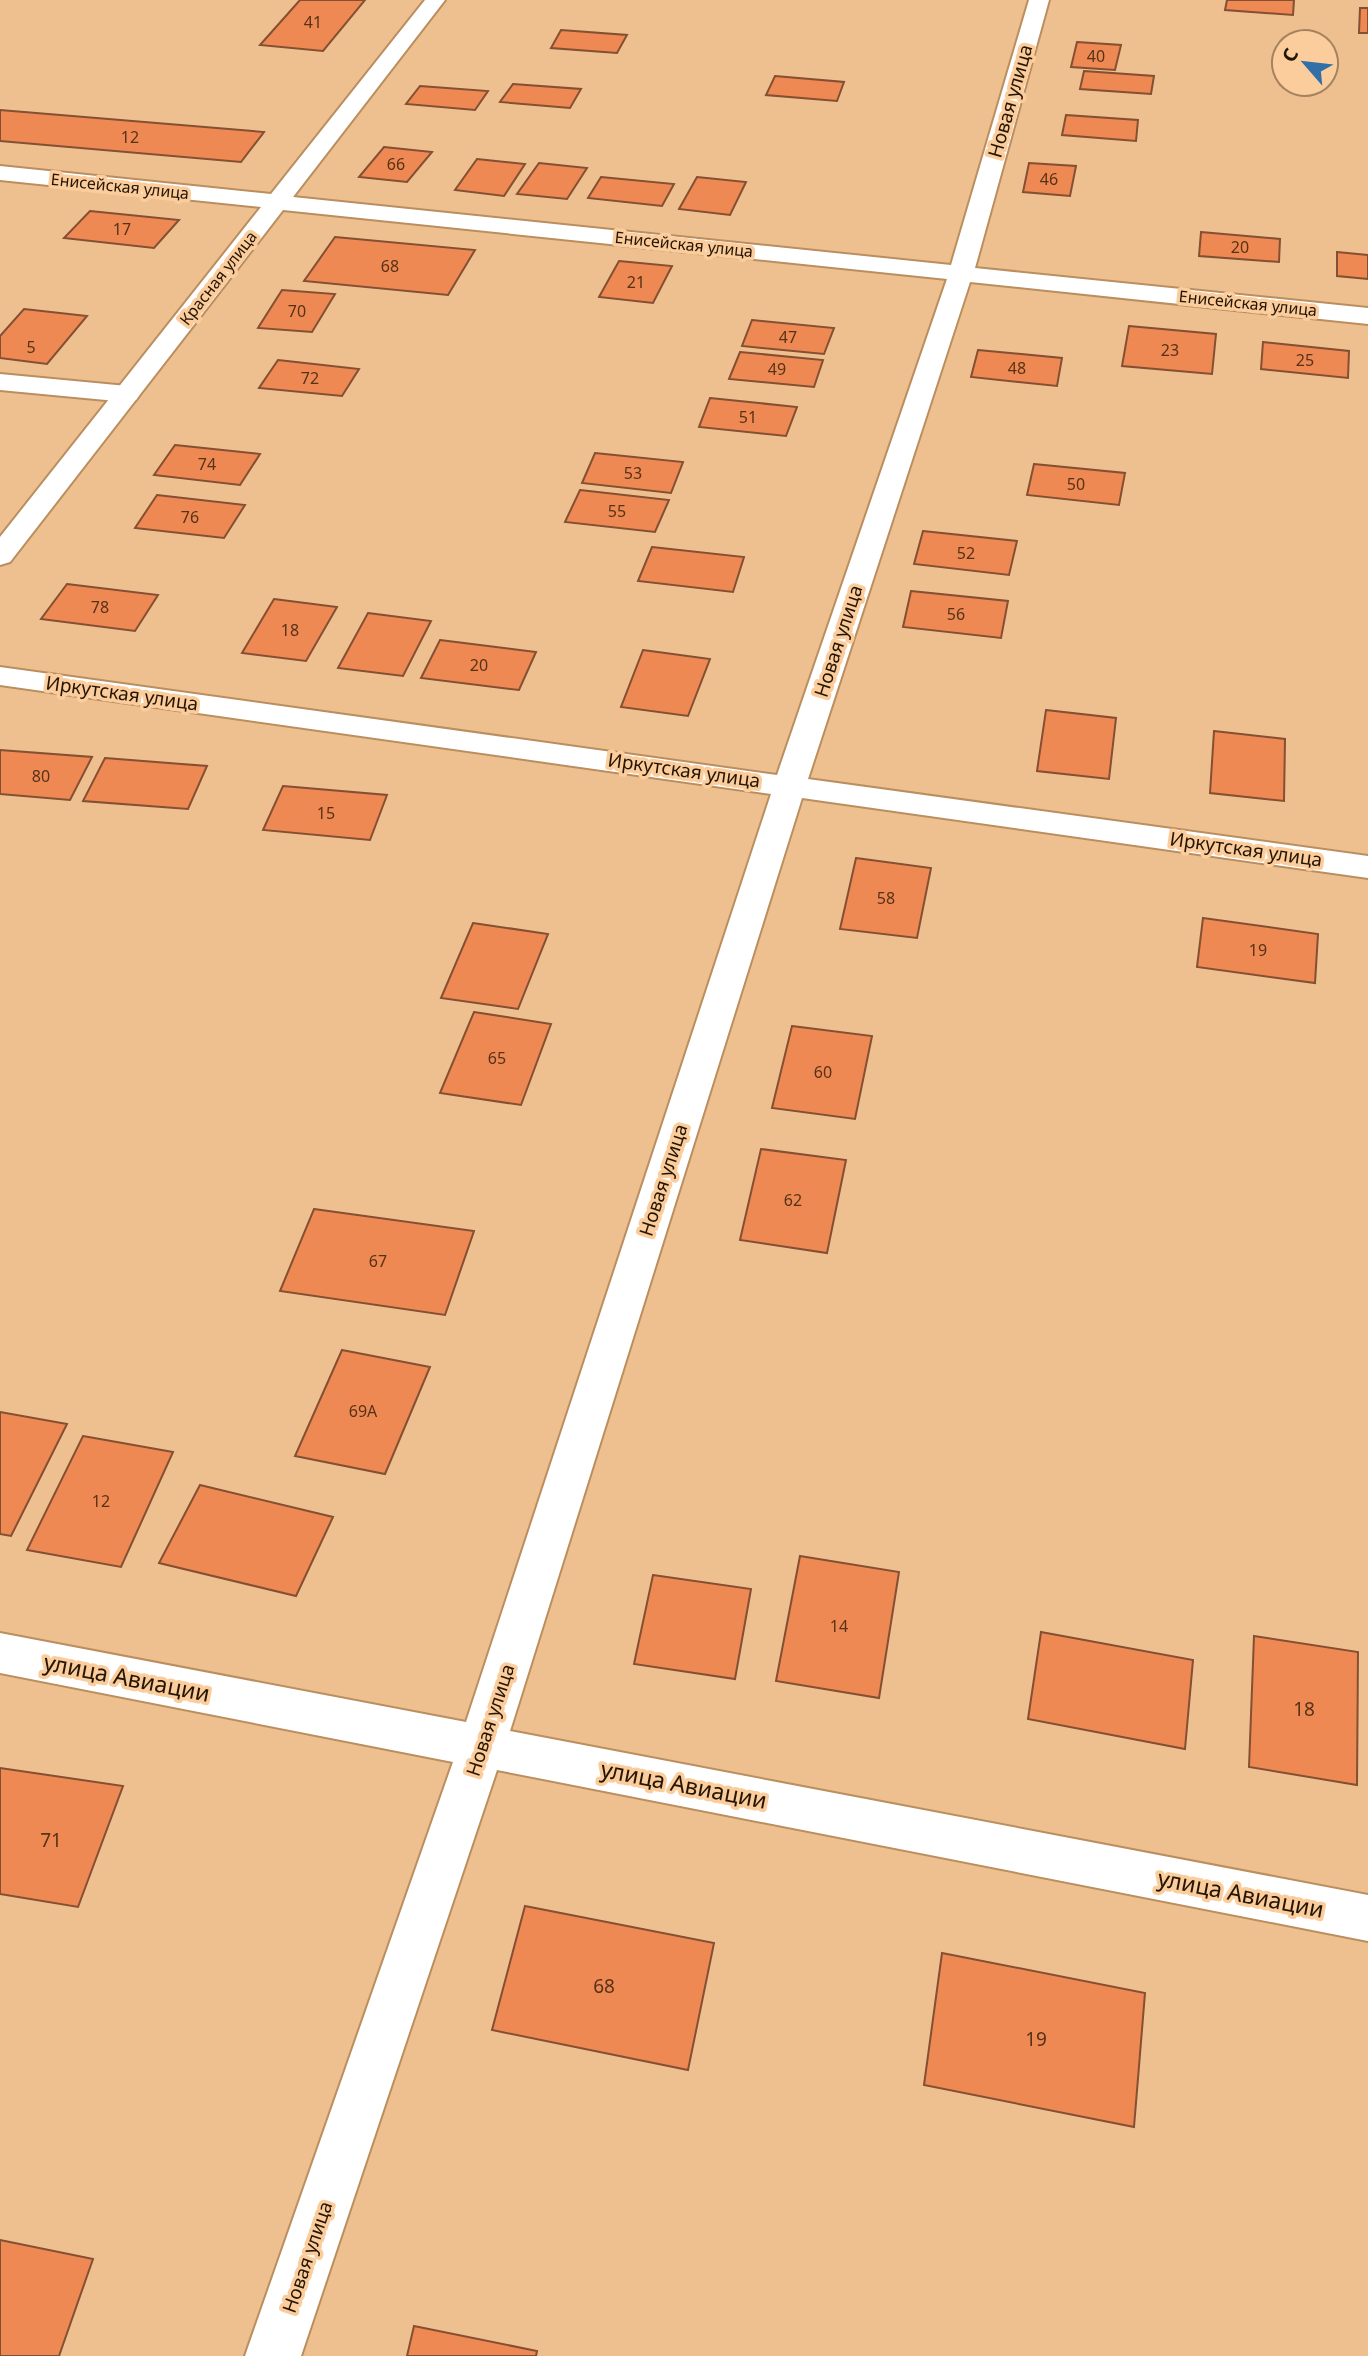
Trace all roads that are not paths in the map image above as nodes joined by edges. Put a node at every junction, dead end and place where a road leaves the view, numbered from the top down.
1 (435, 0) edge
2 (1039, 0) edge
3 (0, 173) edge
4 (277, 202) junction
5 (961, 273) junction
6 (1368, 316) edge
7 (0, 382) edge
8 (127, 394) junction
9 (0, 556) edge
10 (0, 676) edge
11 (790, 785) junction
12 (1368, 867) edge
13 (0, 1653) edge
14 (482, 1745) junction
15 (1368, 1917) edge
16 (272, 2356) edge

1 - 4 street, Красная улица
2 - 5 street, Новая улица
3 - 4 street, Енисейская улица
4 - 5 street, Енисейская улица
4 - 8 street, Красная улица
5 - 6 street, Енисейская улица
5 - 11 street, Новая улица
7 - 8 street
8 - 9 street, Красная улица
10 - 11 street, Иркутская улица
11 - 12 street, Иркутская улица
11 - 14 street, Новая улица
13 - 14 street, улица Авиации
14 - 15 street, улица Авиации
14 - 16 street, Новая улица

